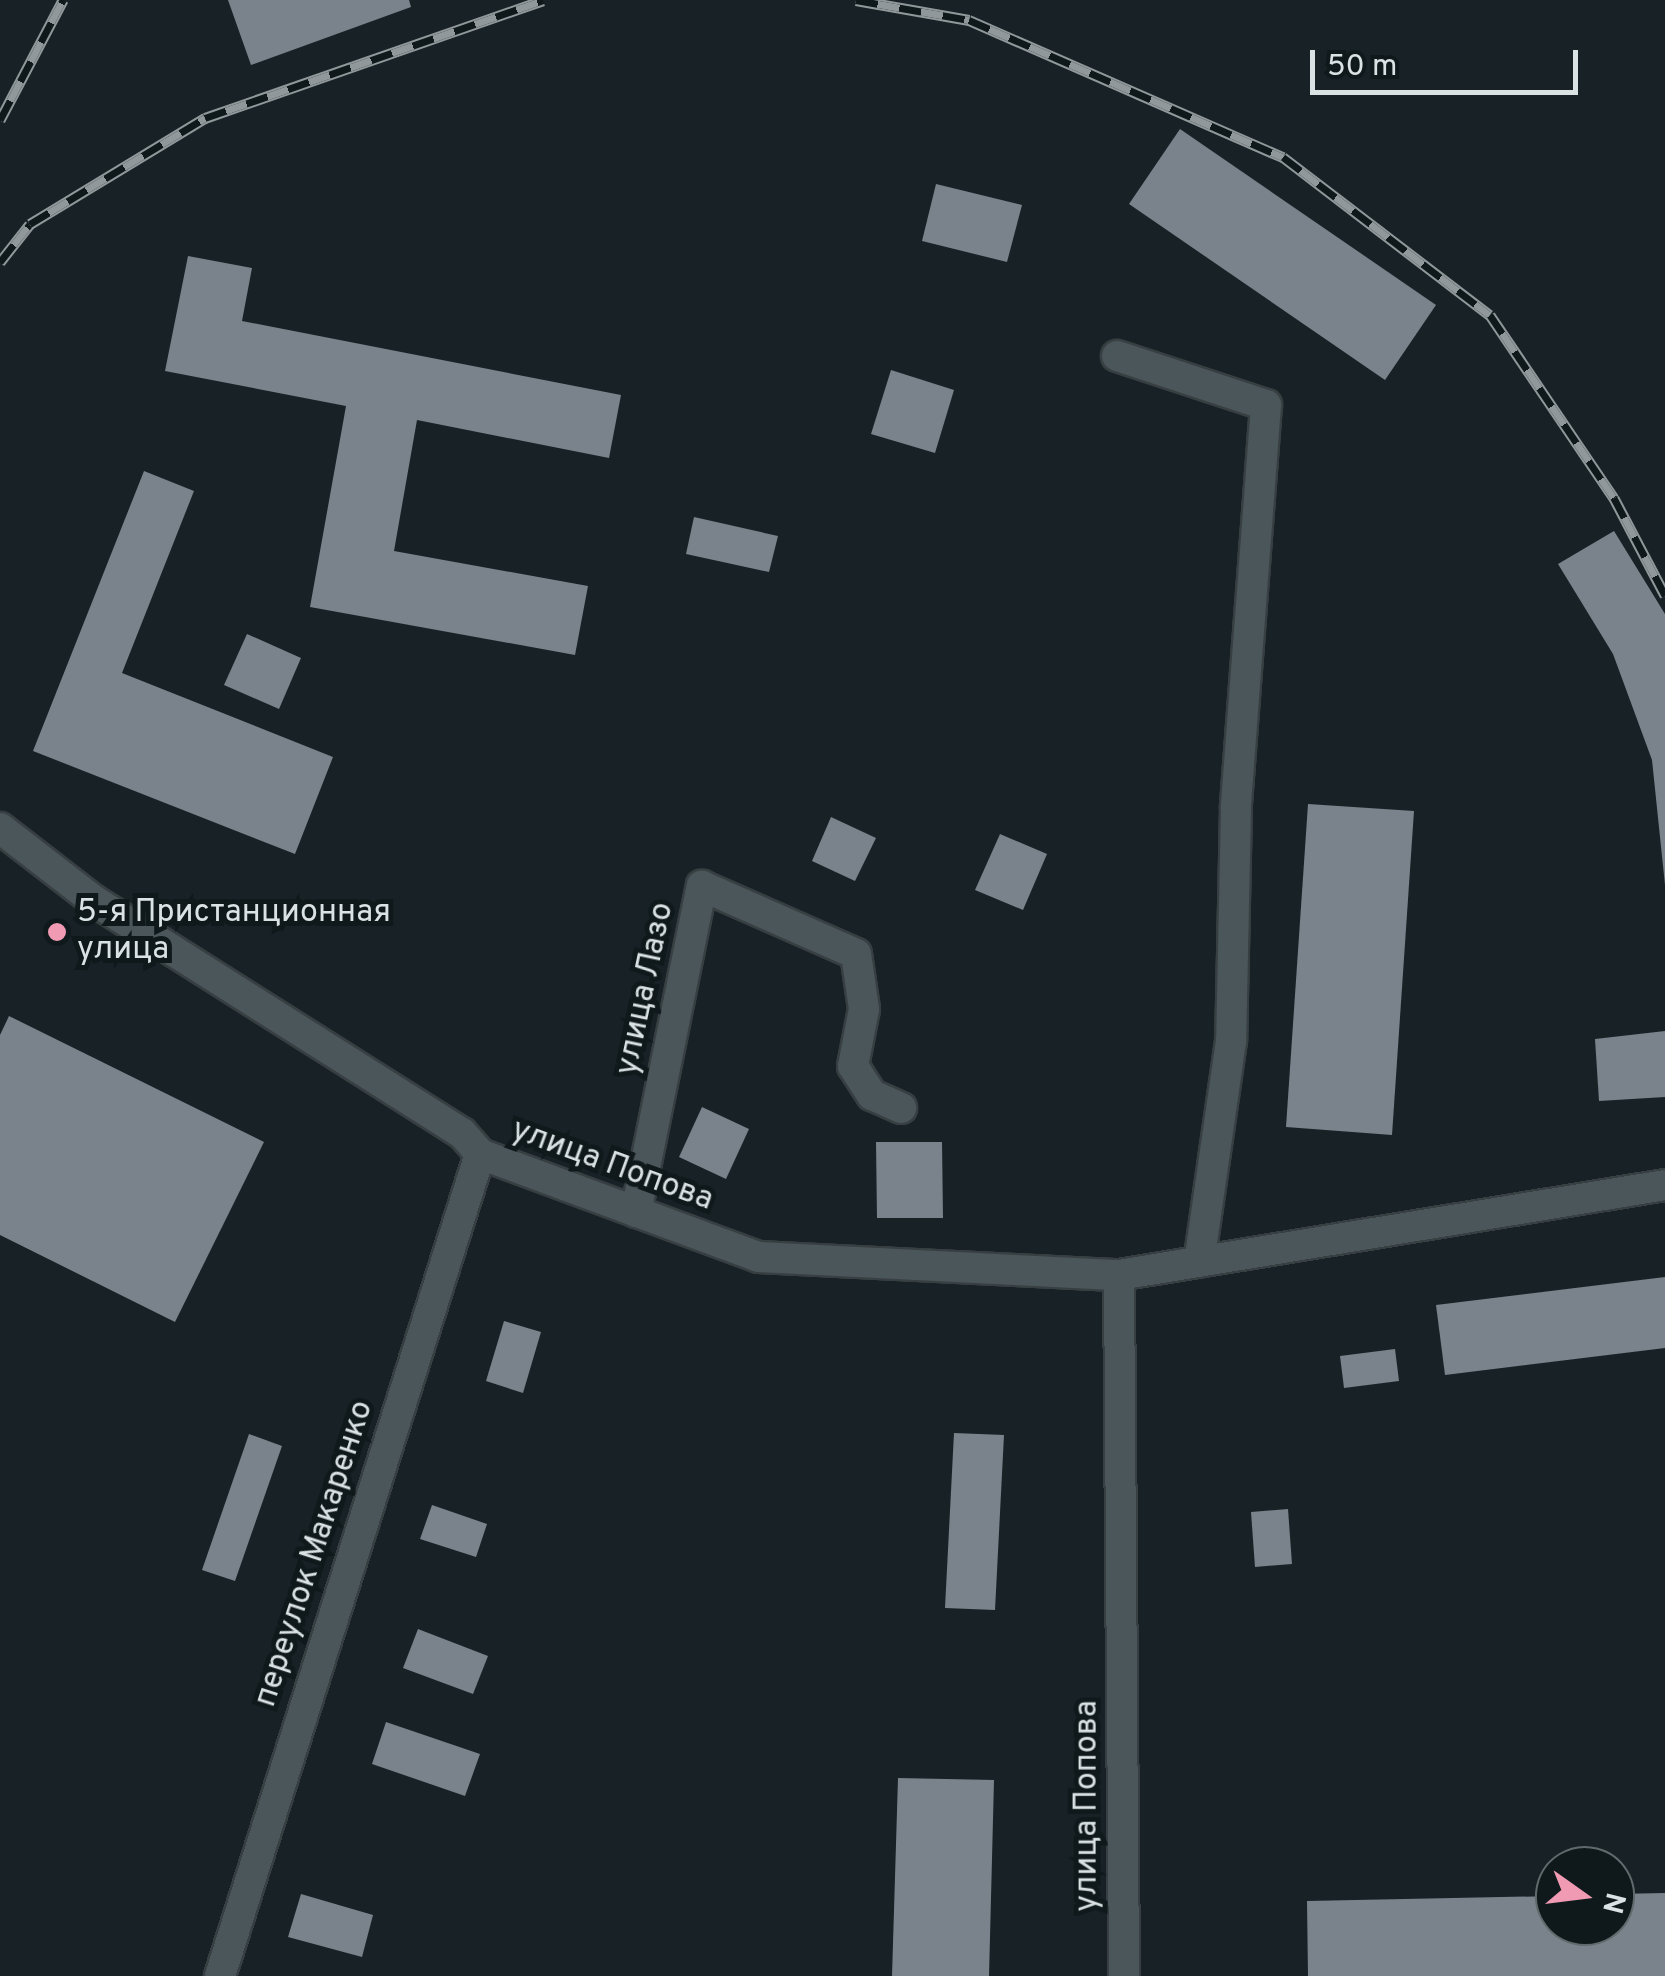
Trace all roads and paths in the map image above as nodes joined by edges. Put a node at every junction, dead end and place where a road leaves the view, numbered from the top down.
1 (1117, 356) dead end
2 (0, 828) edge
3 (901, 1108) dead end
4 (480, 1154) junction
5 (1665, 1185) edge
6 (636, 1212) junction
7 (1199, 1262) junction
8 (1118, 1275) junction
9 (220, 1976) edge
10 (1124, 1976) edge

1 - 7 street
2 - 4 street, улица Попова
3 - 6 street, улица Лазо
4 - 6 street, улица Попова
4 - 9 street, переулок Макаренко
5 - 7 street, улица Попова
6 - 8 street, улица Попова
7 - 8 street, улица Попова
8 - 10 street, улица Попова

